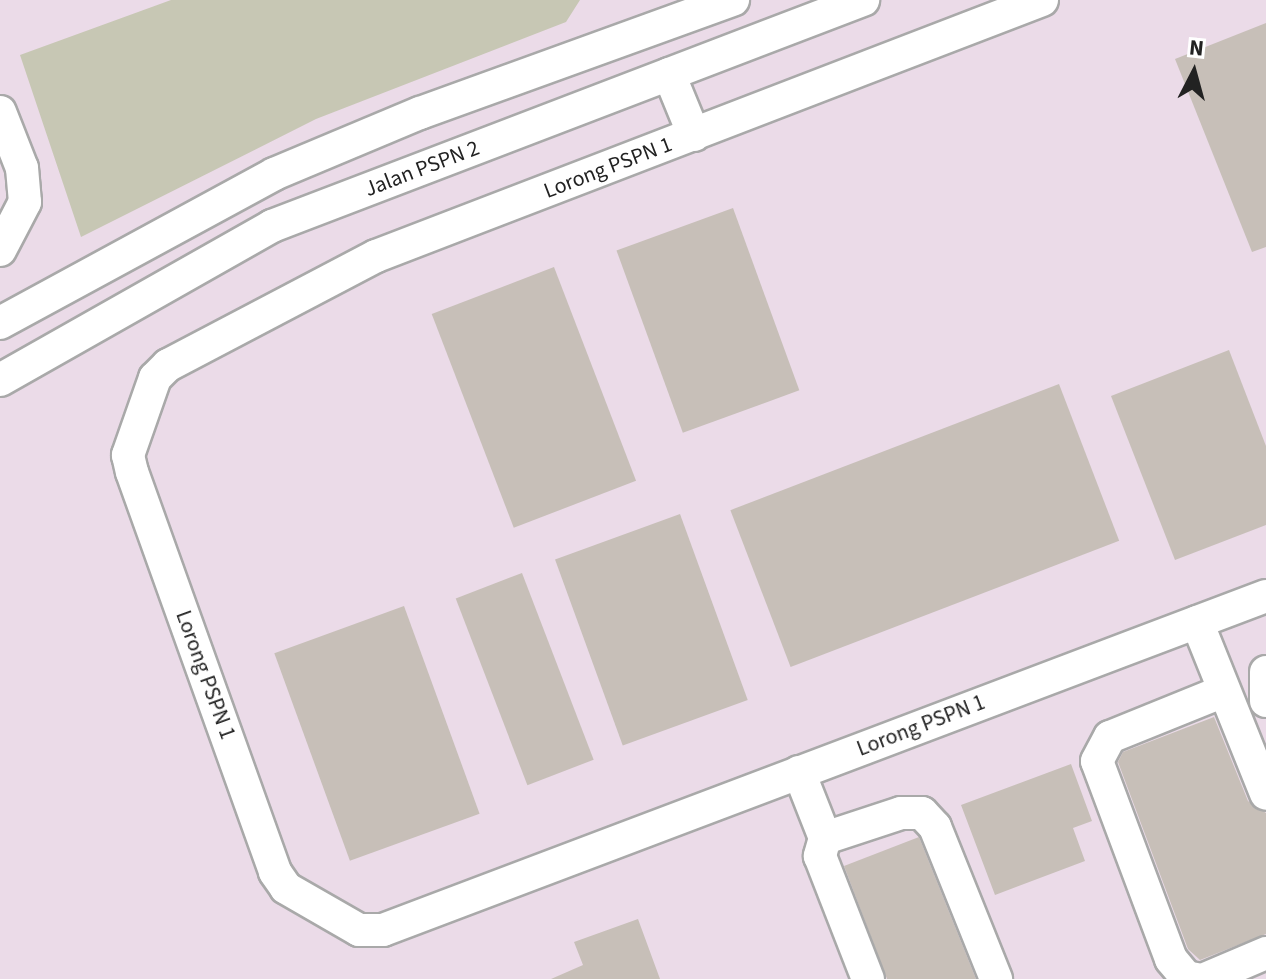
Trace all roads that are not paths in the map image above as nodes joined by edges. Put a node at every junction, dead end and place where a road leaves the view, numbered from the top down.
1 (733, 0) edge
2 (863, 0) edge
3 (1042, 0) edge
4 (666, 11) edge
5 (669, 74) junction
6 (0, 112) edge
7 (694, 135) junction
8 (0, 250) edge
9 (0, 323) edge
10 (0, 380) edge
11 (1266, 596) edge
12 (1197, 622) junction
13 (1266, 672) edge
14 (1224, 691) junction
15 (1266, 701) edge
16 (799, 772) junction
17 (1266, 794) edge
18 (825, 838) junction
19 (1266, 953) edge
20 (868, 979) edge
21 (996, 979) edge
22 (1196, 979) edge
23 (1205, 979) edge

1 - 4 street
2 - 5 street, Jalan PSPN 2
3 - 7 street, Lorong PSPN 1
4 - 9 street
5 - 7 street
5 - 10 street, Jalan PSPN 2
6 - 8 street
7 - 16 street, Lorong PSPN 1
11 - 12 street, Lorong PSPN 1
12 - 14 street
12 - 16 street, Lorong PSPN 1
13 - 15 street
14 - 17 street
14 - 22 street
16 - 18 street
18 - 20 street
18 - 21 street
19 - 23 street

